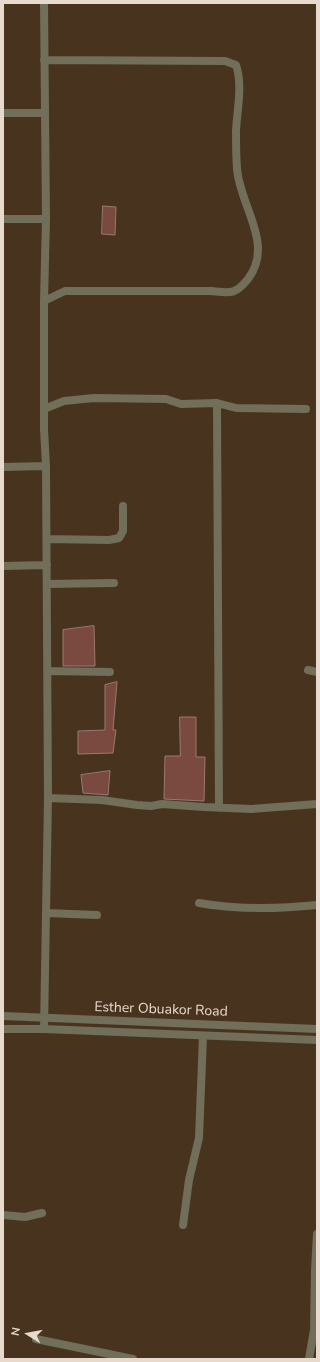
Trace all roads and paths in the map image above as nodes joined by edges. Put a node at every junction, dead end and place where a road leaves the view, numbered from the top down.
1 (44, 3) edge
2 (44, 60) junction
3 (3, 113) edge
4 (45, 113) junction
5 (3, 219) edge
6 (46, 219) junction
7 (44, 301) junction
8 (217, 403) junction
9 (44, 409) junction
10 (306, 409) dead end
11 (46, 466) junction
12 (3, 467) edge
13 (123, 506) dead end
14 (47, 539) junction
15 (47, 565) junction
16 (3, 566) edge
17 (114, 583) dead end
18 (47, 584) junction
19 (308, 670) dead end
20 (47, 671) junction
21 (110, 672) dead end
22 (317, 672) edge
23 (48, 798) junction
24 (317, 804) edge
25 (219, 808) junction
26 (200, 903) dead end
27 (317, 906) edge
28 (46, 913) junction
29 (97, 916) dead end
30 (3, 1016) edge
31 (44, 1018) junction
32 (3, 1029) edge
33 (317, 1029) edge
34 (44, 1030) junction
35 (203, 1036) junction
36 (317, 1040) edge
37 (42, 1213) dead end
38 (3, 1215) edge
39 (183, 1225) dead end
40 (317, 1234) edge
41 (36, 1339) dead end
42 (133, 1359) edge
43 (309, 1359) edge

1 - 2 street
2 - 4 street
2 - 7 street
3 - 4 street
4 - 6 street
5 - 6 street
6 - 7 street
7 - 9 street
8 - 9 street
8 - 10 street
8 - 25 street
9 - 11 street
11 - 12 street
11 - 14 street
13 - 14 street
14 - 15 street
15 - 16 street
15 - 18 street
17 - 18 street
18 - 20 street
19 - 22 street
20 - 21 street
20 - 23 street
23 - 25 street
23 - 28 street
24 - 25 street
26 - 27 street
28 - 29 street
28 - 31 street
30 - 31 street, Esther Obuakor Road
31 - 33 street, Esther Obuakor Road
31 - 34 street
32 - 34 street, Esther Obuakor Road
34 - 35 street, Esther Obuakor Road
35 - 36 street, Esther Obuakor Road
35 - 39 street
37 - 38 street
40 - 43 street
41 - 42 street

